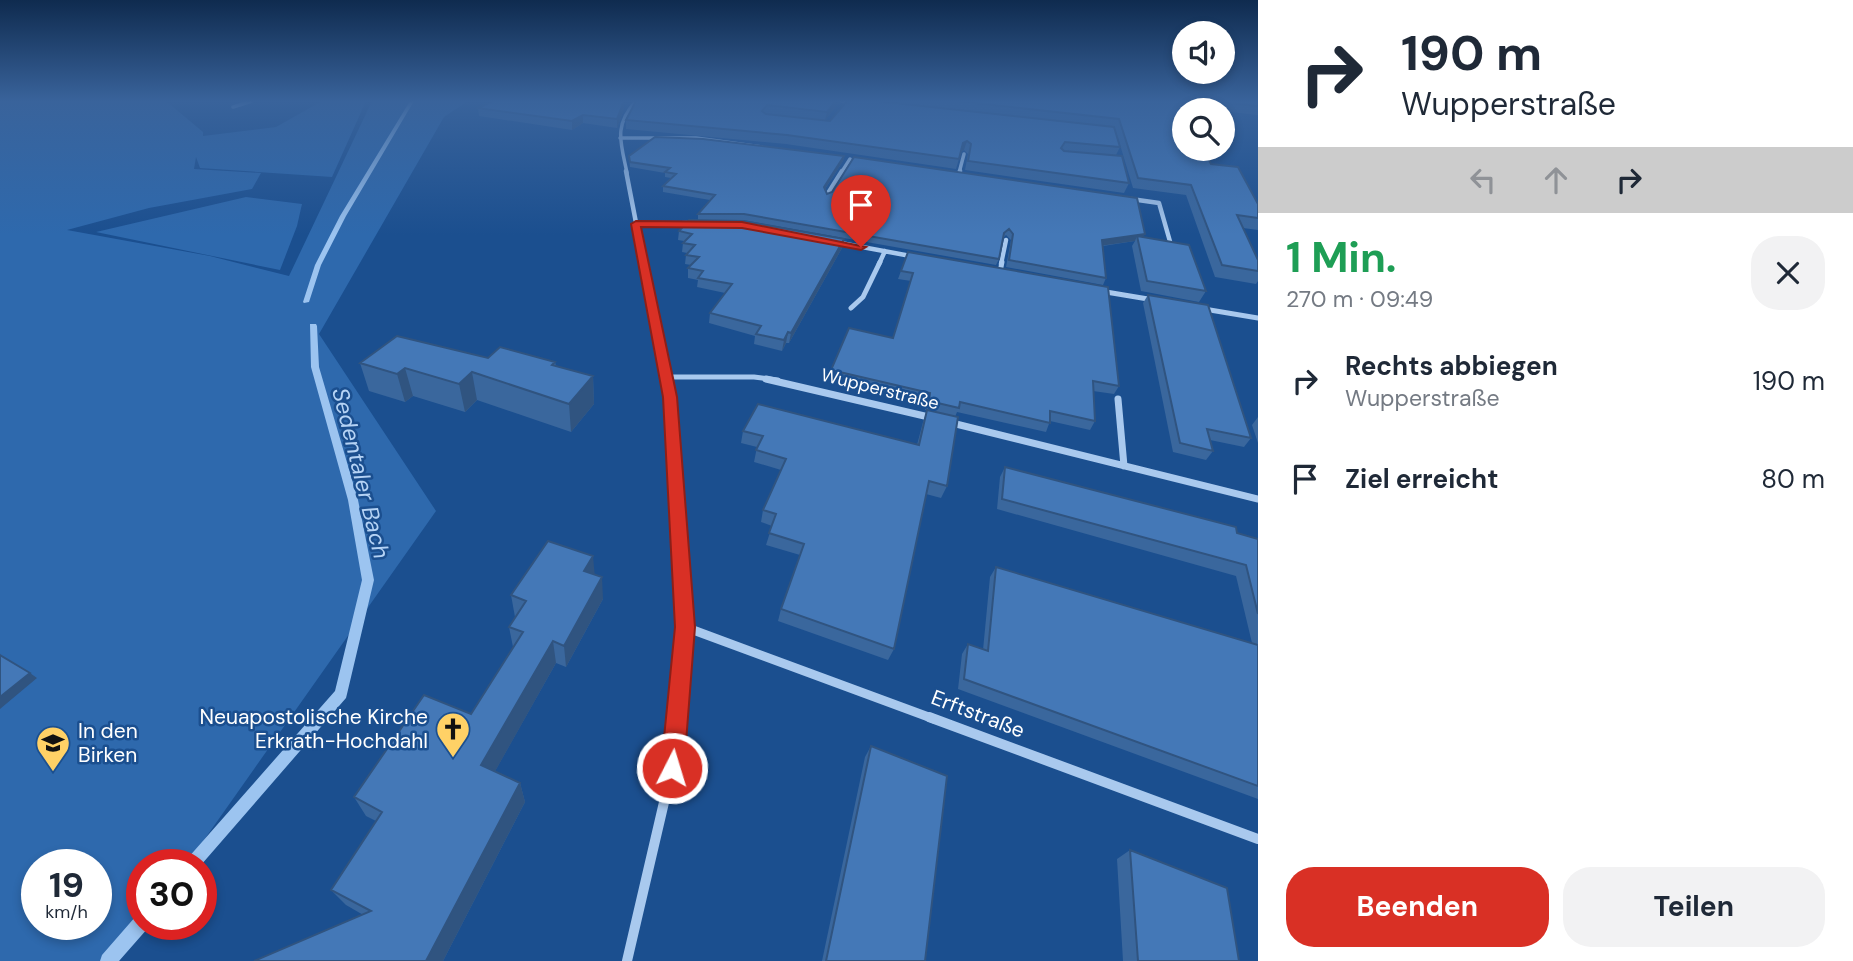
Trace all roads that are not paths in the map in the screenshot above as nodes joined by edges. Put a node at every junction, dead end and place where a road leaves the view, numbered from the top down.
1 (621, 146) edge
2 (755, 146) edge
3 (771, 148) edge
4 (964, 154) edge
5 (837, 157) edge
6 (946, 173) edge
7 (959, 174) junction
8 (968, 176) edge
9 (827, 195) edge
10 (1130, 198) edge
11 (708, 223) edge
12 (636, 224) junction
13 (1006, 240) edge
14 (833, 242) edge
15 (1171, 245) edge
16 (885, 251) junction
17 (923, 258) edge
18 (987, 270) edge
19 (1000, 272) junction
20 (1011, 274) edge
21 (1098, 290) edge
22 (1165, 302) edge
23 (1192, 307) edge
24 (850, 308) dead end
25 (1258, 318) edge
26 (666, 377) junction
27 (1118, 399) edge
28 (1124, 467) junction
29 (1258, 499) edge
30 (685, 627) junction
31 (1258, 839) edge
32 (627, 961) edge

1 - 12 street
2 - 3 street
4 - 7 street
5 - 9 street
6 - 7 street
7 - 8 street
10 - 15 street
11 - 12 street
12 - 26 street
13 - 19 street
14 - 16 street
16 - 17 street
16 - 24 street
18 - 19 street
19 - 20 street
21 - 22 street
23 - 25 street
26 - 28 street, Wupperstraße
26 - 30 street
27 - 28 street
28 - 29 street, Wupperstraße
30 - 31 street, Erftstraße
30 - 32 street

